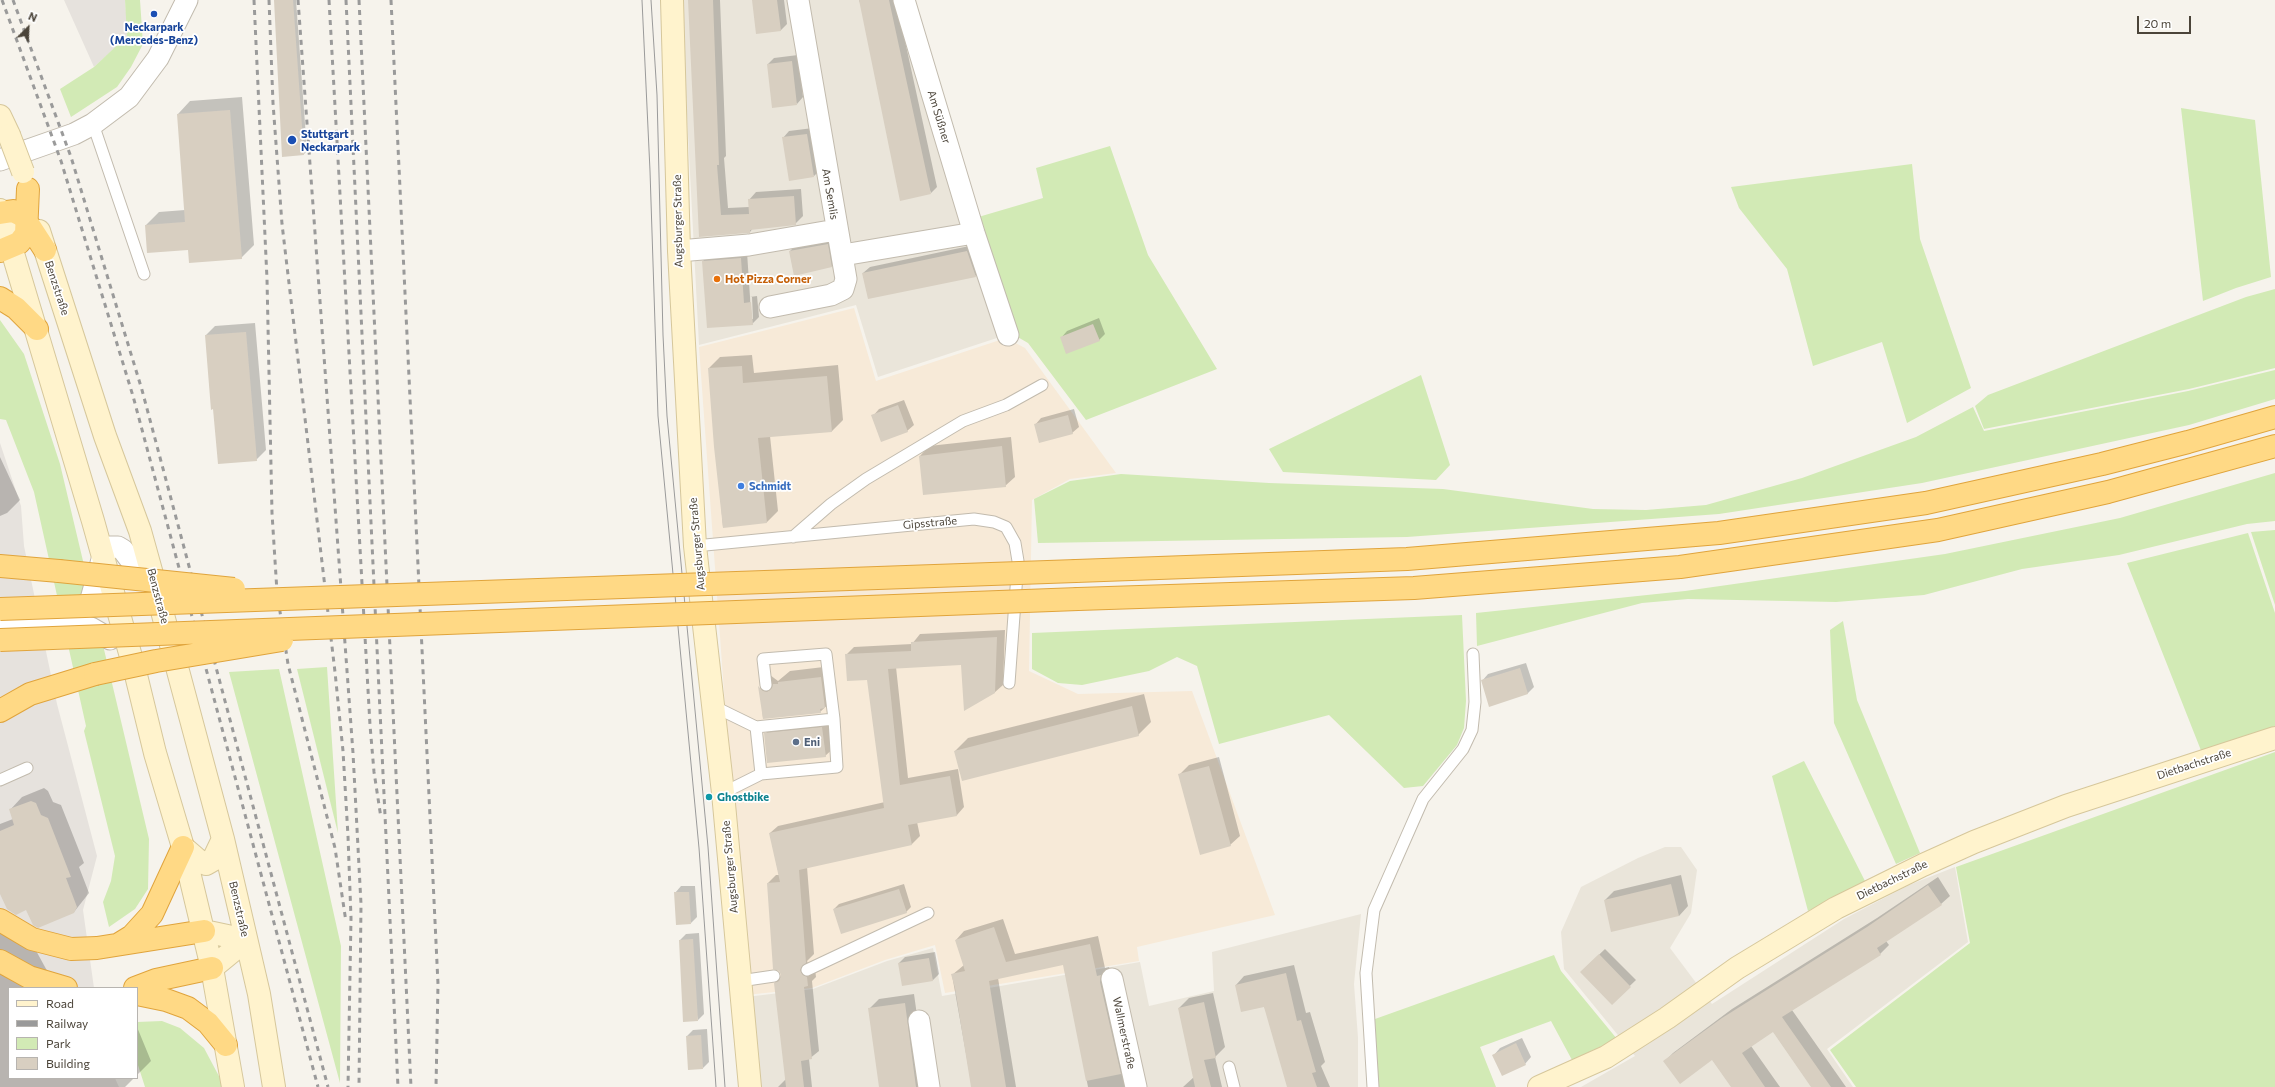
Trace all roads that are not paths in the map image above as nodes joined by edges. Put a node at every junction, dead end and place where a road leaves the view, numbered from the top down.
1 (188, 0) edge
2 (672, 0) edge
3 (798, 0) edge
4 (904, 0) edge
5 (93, 124) junction
6 (4, 126) edge
7 (0, 160) edge
8 (26, 181) junction
9 (0, 212) edge
10 (28, 222) junction
11 (836, 230) junction
12 (974, 233) junction
13 (6, 249) edge
14 (45, 250) junction
15 (679, 251) junction
16 (843, 255) junction
17 (144, 274) dead end
18 (0, 298) edge
19 (770, 307) dead end
20 (37, 329) junction
21 (1008, 335) dead end
22 (1042, 385) dead end
23 (2275, 417) edge
24 (2275, 446) edge
25 (793, 537) junction
26 (695, 546) junction
27 (103, 556) junction
28 (0, 566) edge
29 (155, 585) junction
30 (315, 597) junction
31 (0, 609) edge
32 (66, 621) junction
33 (0, 624) edge
34 (370, 626) junction
35 (0, 640) edge
36 (1473, 654) dead end
37 (135, 671) junction
38 (1009, 683) dead end
39 (766, 685) dead end
40 (713, 706) junction
41 (0, 711) edge
42 (834, 719) junction
43 (756, 727) junction
44 (2275, 738) edge
45 (27, 768) dead end
46 (761, 774) junction
47 (0, 780) edge
48 (723, 794) junction
49 (223, 839) junction
50 (183, 846) junction
51 (928, 913) dead end
52 (0, 920) edge
53 (204, 931) junction
54 (246, 940) junction
55 (117, 945) junction
56 (0, 961) edge
57 (212, 968) junction
58 (807, 970) dead end
59 (774, 976) dead end
60 (1112, 979) dead end
61 (740, 981) junction
62 (63, 987) edge
63 (138, 987) edge
64 (138, 994) edge
65 (919, 1021) dead end
66 (226, 1045) junction
67 (1229, 1067) dead end
68 (233, 1087) edge
69 (274, 1087) edge
70 (750, 1087) edge
71 (929, 1087) edge
72 (1136, 1087) edge
73 (1234, 1087) edge
74 (1373, 1087) edge
75 (1539, 1087) edge

1 - 5 street
2 - 15 main road, Augsburger Straße
3 - 11 street, Am Semlis
4 - 12 street, Am Süßner
5 - 7 street
5 - 17 lane
6 - 8 main road, Benzstraße, bridge
8 - 10 highway
8 - 14 main road, Benzstraße
9 - 10 highway
9 - 13 main road
10 - 13 highway
10 - 14 highway
11 - 15 street, Am Semlis
11 - 16 street
12 - 16 street
12 - 21 street, Am Süßner
13 - 20 main road
14 - 29 main road, Benzstraße
15 - 26 main road, Augsburger Straße
16 - 19 street
18 - 20 highway
20 - 27 main road
22 - 25 lane
23 - 30 highway, bridge
24 - 34 highway, bridge
25 - 26 lane, Gipsstraße
25 - 38 lane, Gipsstraße
26 - 40 main road, Augsburger Straße
27 - 29 street
27 - 32 street
27 - 37 main road
28 - 30 highway, bridge
29 - 49 main road, Benzstraße
30 - 31 highway, bridge
32 - 33 street
32 - 37 street
34 - 35 highway, bridge
34 - 41 highway, bridge
36 - 74 lane
37 - 50 main road
39 - 42 lane
40 - 43 lane
40 - 48 main road, Augsburger Straße
42 - 43 lane
42 - 46 lane
43 - 46 lane
44 - 75 main road, Dietbachstraße
45 - 47 lane
46 - 48 lane
48 - 61 main road, Augsburger Straße
49 - 50 main road
49 - 54 main road, Benzstraße
50 - 53 main road
50 - 55 highway
51 - 58 lane
52 - 55 highway
53 - 54 main road
53 - 55 highway
53 - 57 main road
54 - 57 main road
54 - 69 main road, Benzstraße
56 - 62 highway
57 - 63 highway
57 - 66 main road
59 - 61 lane
60 - 72 street, Wallmerstraße
61 - 70 main road, Augsburger Straße
64 - 66 highway
65 - 71 street
66 - 68 main road
67 - 73 lane

